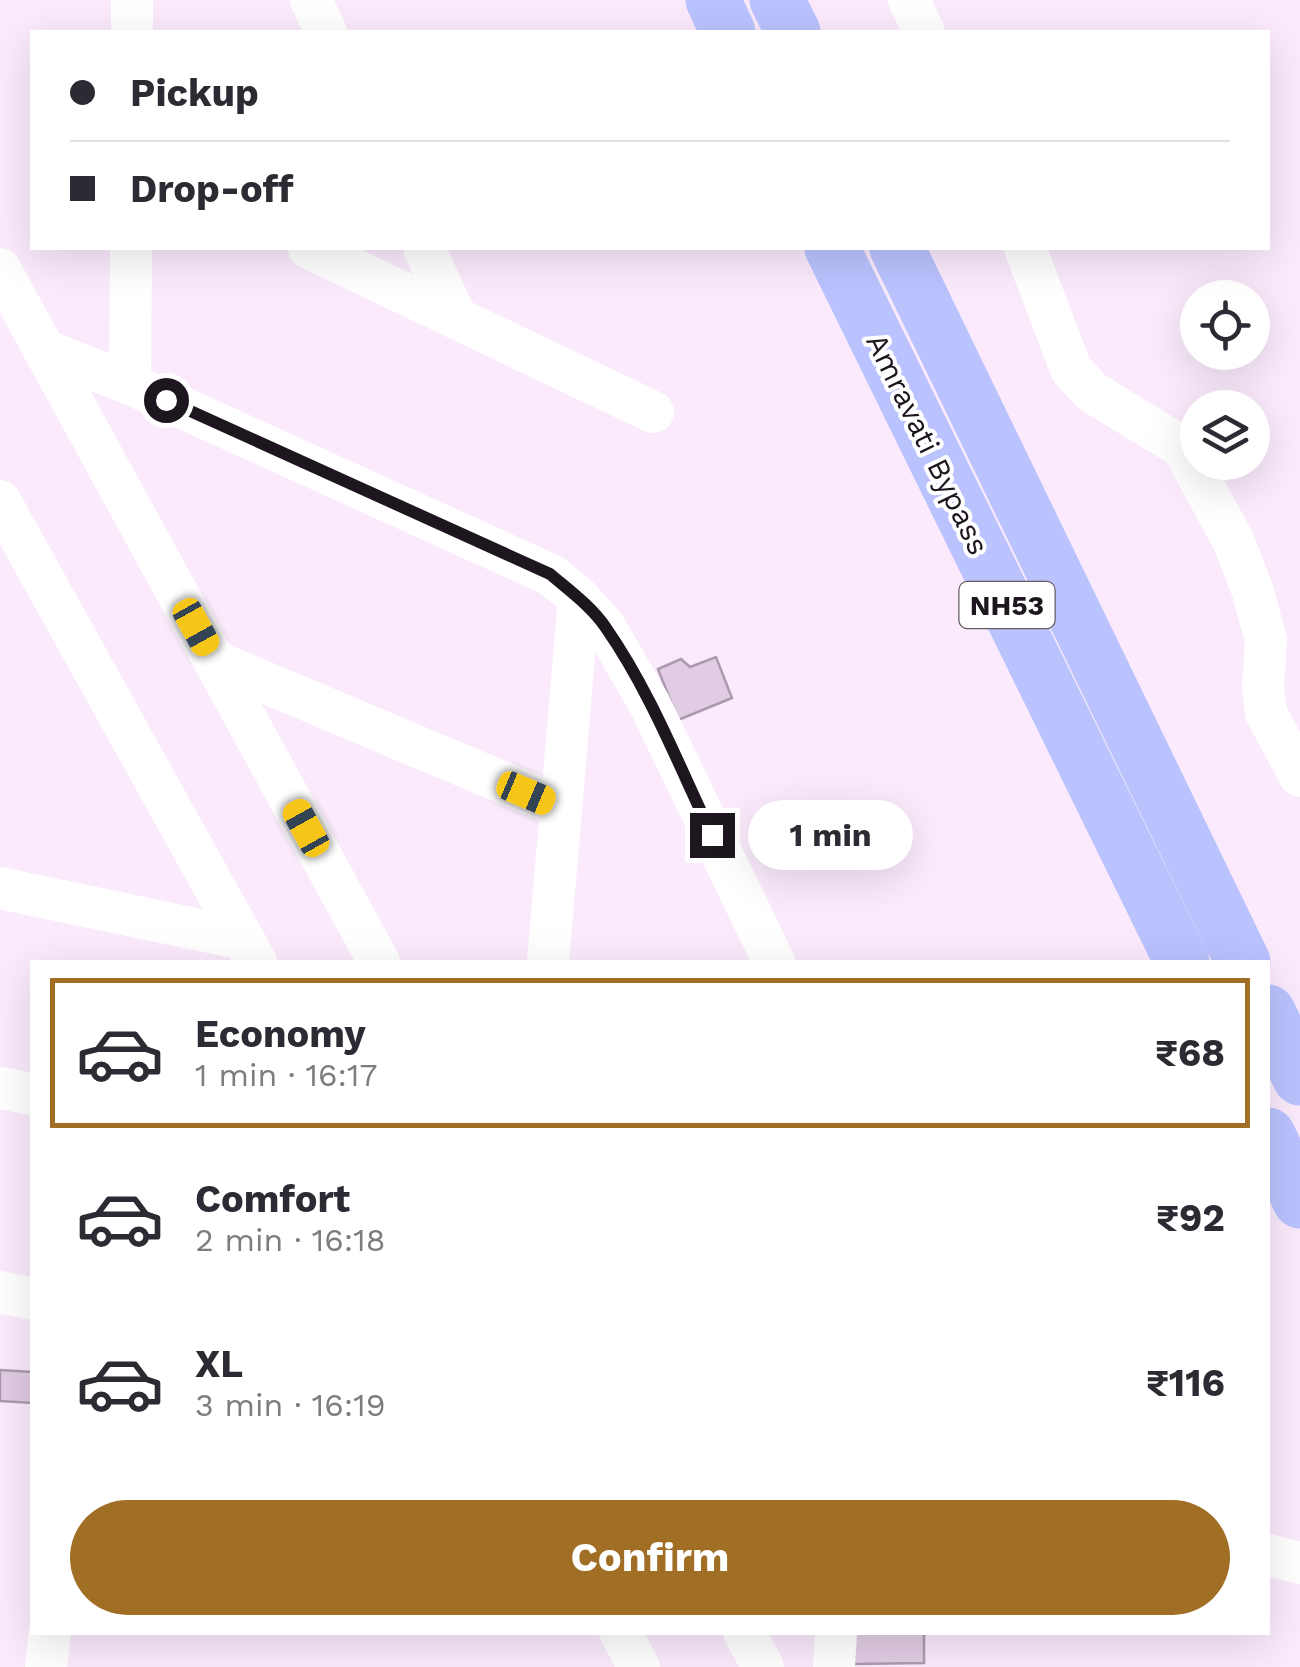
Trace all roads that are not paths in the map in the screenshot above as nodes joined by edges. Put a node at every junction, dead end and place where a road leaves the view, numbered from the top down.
1 (132, 0) edge
2 (311, 0) edge
3 (713, 0) edge
4 (777, 0) edge
5 (908, 0) edge
6 (132, 30) edge
7 (325, 30) edge
8 (727, 30) edge
9 (792, 30) edge
10 (923, 30) edge
11 (131, 250) edge
12 (313, 250) edge
13 (425, 250) edge
14 (833, 250) edge
15 (898, 250) edge
16 (1026, 250) edge
17 (0, 268) edge
18 (456, 318) junction
19 (44, 350) junction
20 (130, 384) junction
21 (652, 412) dead end
22 (0, 501) edge
23 (578, 598) junction
24 (214, 661) junction
25 (1300, 776) edge
26 (561, 808) junction
27 (0, 888) edge
28 (744, 900) junction
29 (250, 951) edge
30 (378, 960) edge
31 (548, 960) edge
32 (740, 960) edge
33 (773, 960) edge
34 (1181, 960) edge
35 (1242, 960) edge
36 (1270, 1016) edge
37 (1300, 1078) edge
38 (0, 1088) edge
39 (30, 1094) edge
40 (1270, 1140) edge
41 (1300, 1202) edge
42 (0, 1292) edge
43 (30, 1299) edge
44 (1270, 1556) edge
45 (1300, 1563) edge
46 (50, 1635) edge
47 (746, 1635) edge
48 (836, 1635) edge
49 (46, 1667) edge
50 (763, 1667) edge
51 (834, 1667) edge

1 - 6 street
2 - 7 street
3 - 8 highway
4 - 9 highway
5 - 10 street
11 - 20 street
12 - 18 street
13 - 18 street
14 - 34 highway, Amravati Bypass / NH53
15 - 35 highway, Amravati Bypass / NH53
16 - 25 street
17 - 19 street
18 - 21 street
19 - 20 street
19 - 24 street
20 - 23 street
22 - 29 street
23 - 26 street
23 - 28 street
24 - 26 street
24 - 30 street
26 - 31 street
27 - 29 street
28 - 32 street
28 - 33 street
36 - 37 highway
38 - 39 street
40 - 41 highway
42 - 43 street
44 - 45 street
46 - 49 street
47 - 50 street
48 - 51 street

